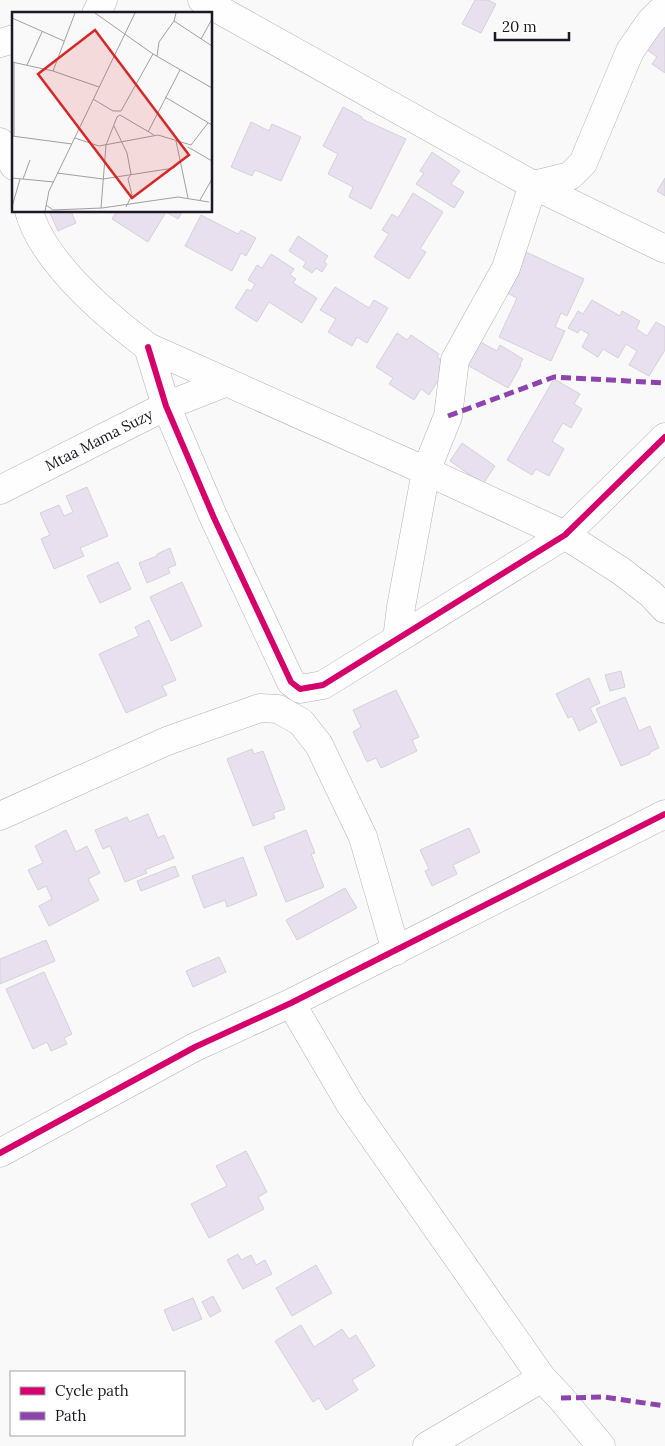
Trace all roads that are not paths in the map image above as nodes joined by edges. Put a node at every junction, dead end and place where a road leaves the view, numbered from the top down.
1 (103, 0) edge
2 (202, 0) edge
3 (665, 7) edge
4 (97, 12) edge
5 (0, 142) edge
6 (12, 163) edge
7 (533, 185) junction
8 (29, 212) edge
9 (665, 249) edge
10 (148, 347) junction
11 (228, 382) junction
12 (166, 406) junction
13 (665, 437) edge
14 (426, 471) junction
15 (0, 490) edge
16 (565, 536) junction
17 (665, 609) edge
18 (397, 639) junction
19 (665, 814) edge
20 (0, 816) edge
21 (396, 951) junction
22 (291, 1003) junction
23 (0, 1153) edge
24 (542, 1378) junction
25 (428, 1446) edge
26 (601, 1446) edge

1 - 4 street
2 - 7 street
3 - 7 street
5 - 6 street
7 - 9 street
7 - 14 street
8 - 10 street
10 - 11 street
10 - 12 street
11 - 12 street, Mtaa Mama Suzy
11 - 14 street
12 - 15 street, Mtaa Mama Suzy
12 - 18 street
13 - 16 street
14 - 16 street
14 - 18 street
16 - 17 street
16 - 18 street
19 - 21 street
20 - 21 street
21 - 22 street
22 - 23 street
22 - 24 street
24 - 25 street
24 - 26 street

